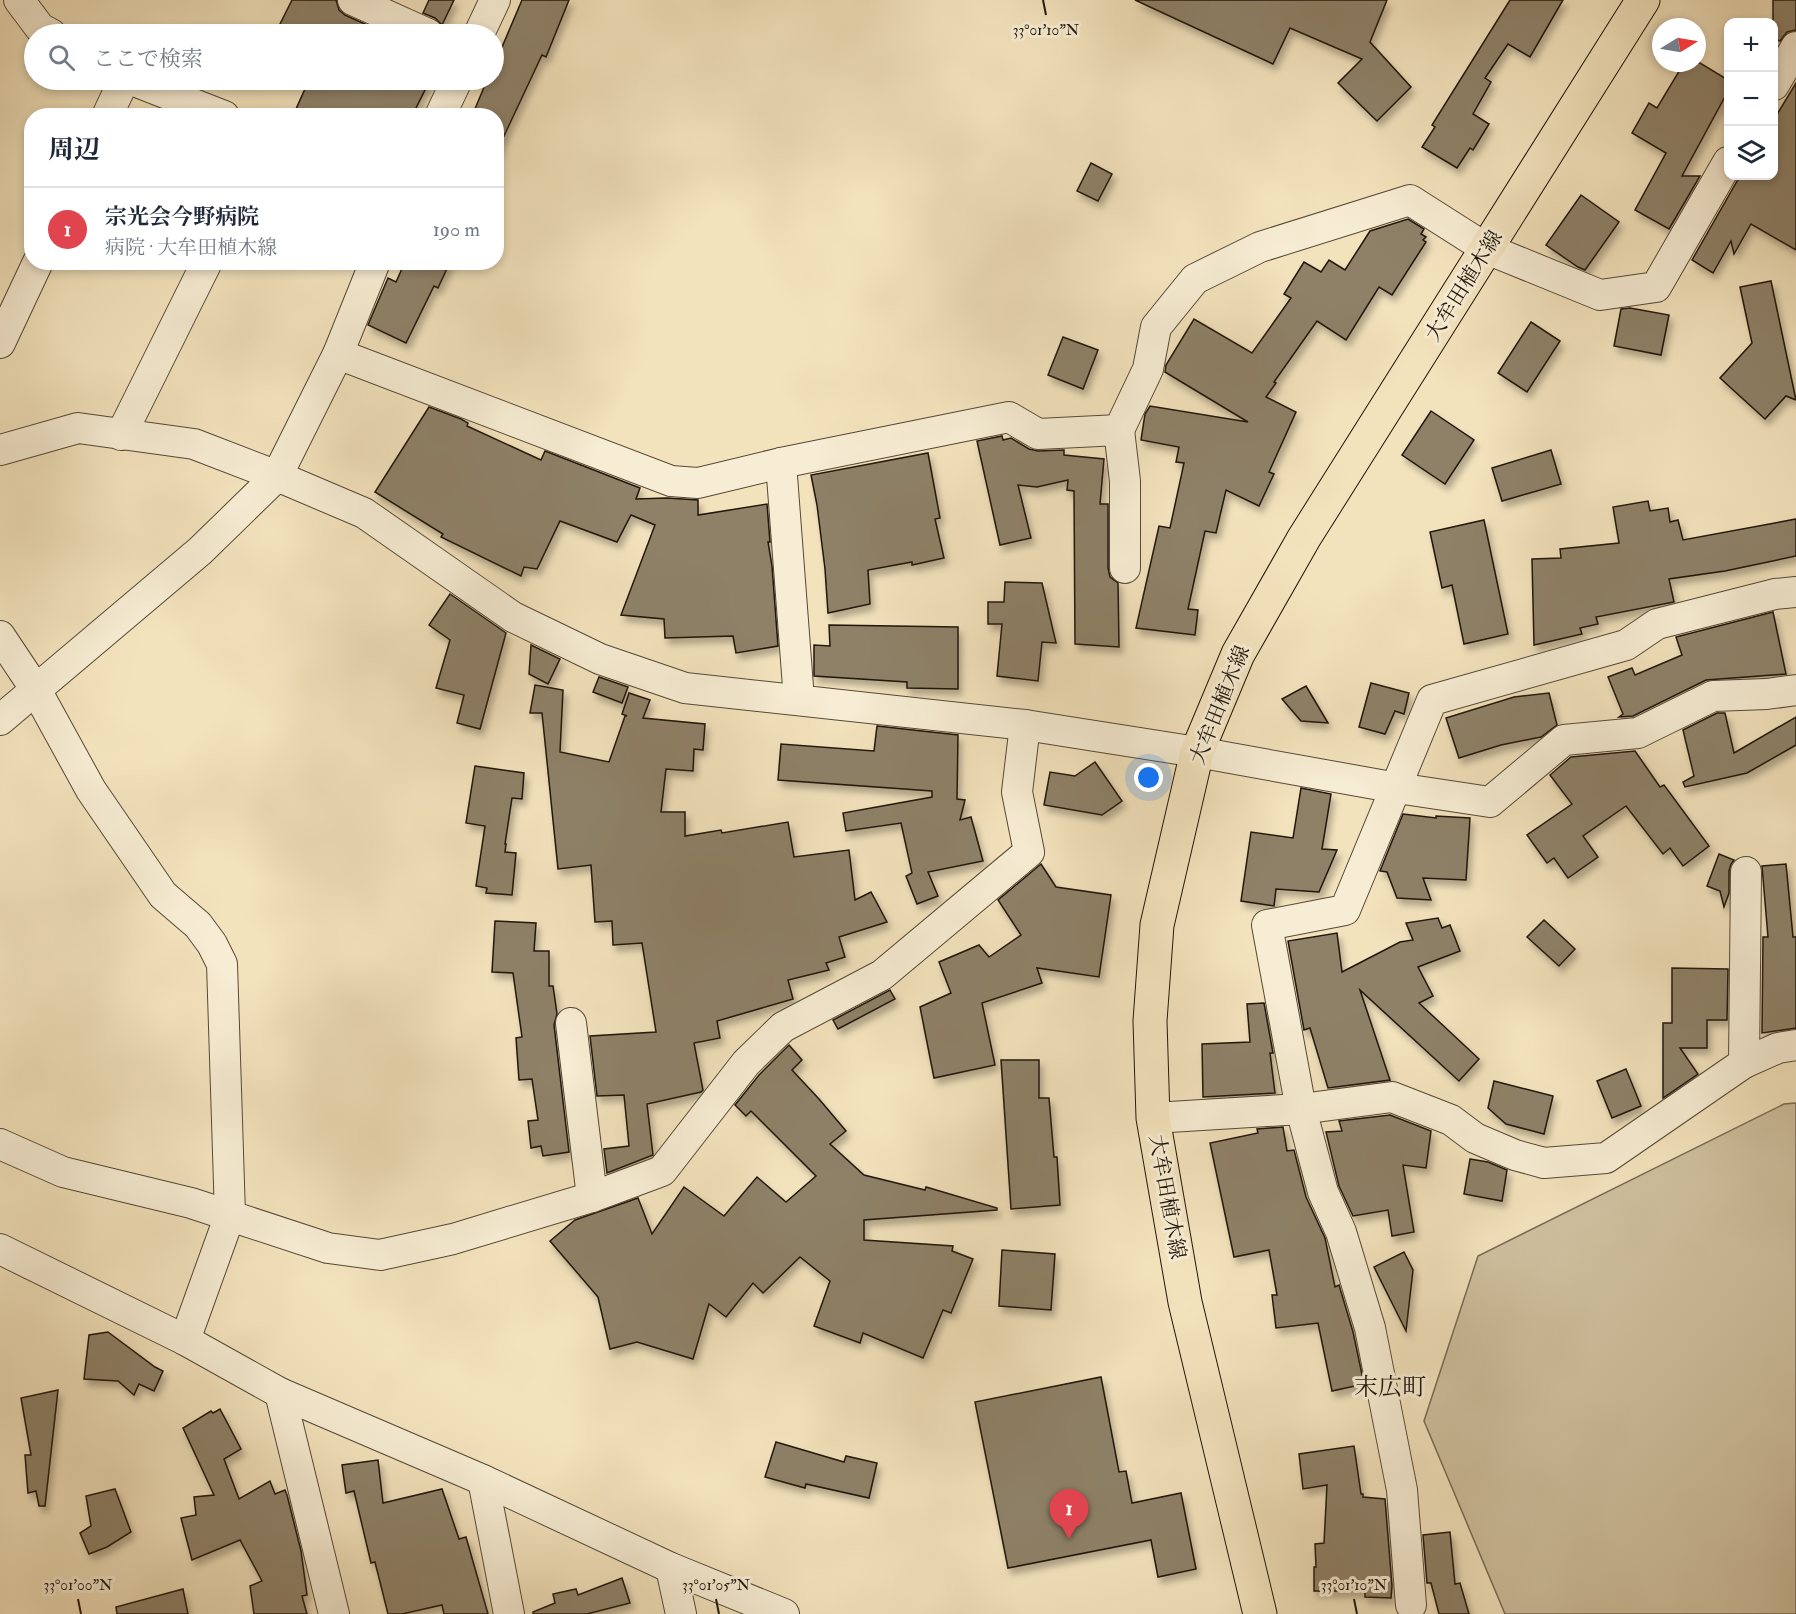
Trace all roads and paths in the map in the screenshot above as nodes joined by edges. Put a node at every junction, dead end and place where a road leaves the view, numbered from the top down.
1 (19, 0) edge
2 (353, 0) edge
3 (495, 0) edge
4 (1643, 0) edge
5 (37, 24) edge
6 (406, 24) edge
7 (484, 24) edge
8 (1796, 47) edge
9 (1778, 78) edge
10 (119, 90) edge
11 (158, 90) edge
12 (452, 90) edge
13 (111, 108) edge
14 (204, 108) edge
15 (444, 108) edge
16 (1724, 169) edge
17 (1487, 249) junction
18 (34, 270) edge
19 (203, 270) edge
20 (372, 270) edge
21 (0, 343) edge
22 (338, 354) junction
23 (1119, 430) junction
24 (122, 435) junction
25 (0, 450) edge
26 (781, 463) junction
27 (277, 476) junction
28 (1125, 568) dead end
29 (1796, 592) edge
30 (0, 636) edge
31 (36, 690) junction
32 (1796, 690) edge
33 (799, 700) junction
34 (0, 720) edge
35 (1025, 725) junction
36 (1197, 752) junction
37 (1397, 788) junction
38 (1746, 872) dead end
39 (571, 1023) dead end
40 (1796, 1045) edge
41 (1744, 1063) junction
42 (1301, 1109) junction
43 (1153, 1118) junction
44 (0, 1144) edge
45 (592, 1197) junction
46 (230, 1215) junction
47 (0, 1249) edge
48 (185, 1340) junction
49 (280, 1394) junction
50 (483, 1480) junction
51 (671, 1568) junction
52 (1411, 1605) dead end
53 (334, 1614) edge
54 (509, 1614) edge
55 (681, 1614) edge
56 (784, 1614) edge
57 (1260, 1614) edge

1 - 5 street
2 - 6 street
3 - 7 street
4 - 17 main road, 大牟田植木線
8 - 9 street
10 - 13 street
11 - 14 street
12 - 15 street
16 - 17 street
17 - 23 street
17 - 36 main road, 大牟田植木線
18 - 21 street
19 - 24 street
20 - 22 street
22 - 26 street
22 - 27 street
23 - 26 street
23 - 28 street
24 - 25 street
24 - 27 street
26 - 33 street
27 - 31 street
27 - 33 street
29 - 37 street
30 - 31 street
31 - 34 street
31 - 46 street
32 - 37 street
33 - 35 street
35 - 36 street
35 - 45 street
36 - 37 street
36 - 43 main road, 大牟田植木線
37 - 42 street
38 - 41 street
39 - 45 street
40 - 41 street
41 - 42 street
42 - 43 street
42 - 52 street
43 - 57 main road, 大牟田植木線
44 - 46 street
45 - 46 street
46 - 48 street
47 - 48 street
48 - 49 street
49 - 50 street
49 - 53 street
50 - 51 street
50 - 54 street
51 - 55 street
51 - 56 street

